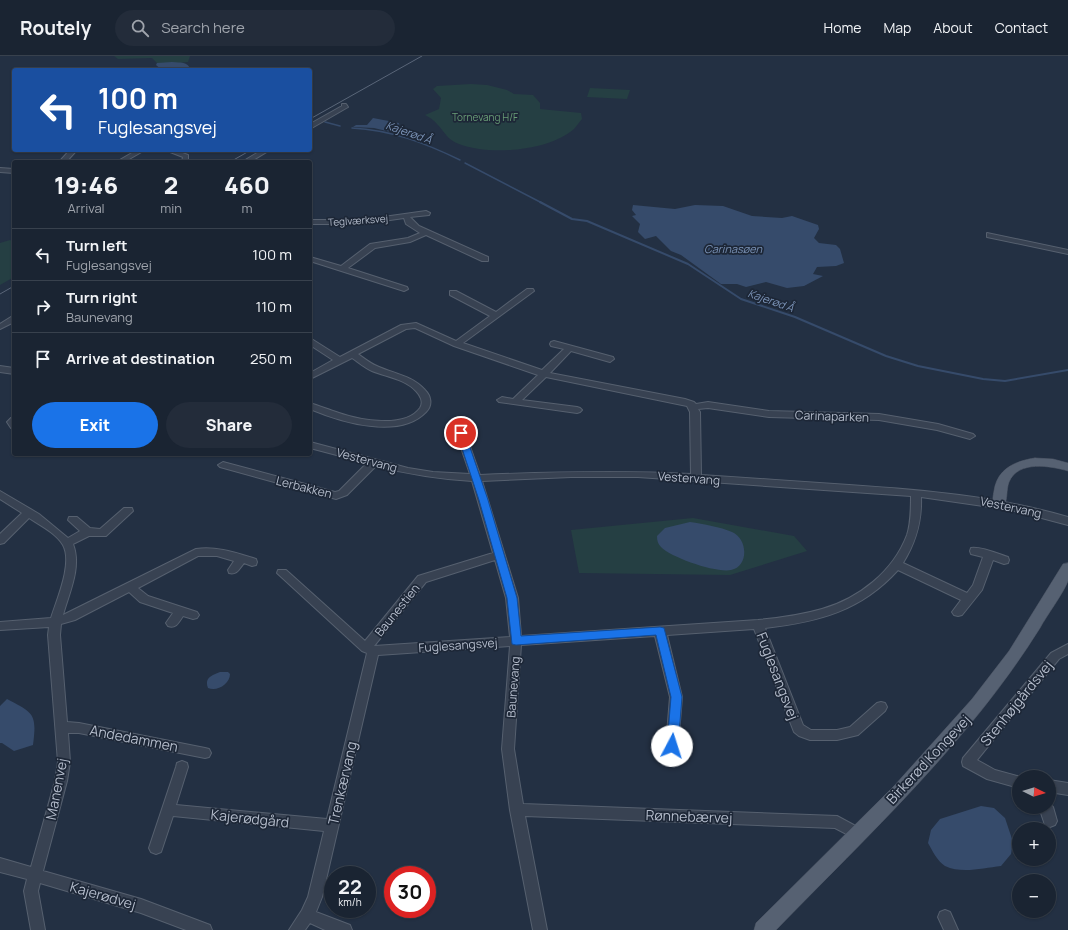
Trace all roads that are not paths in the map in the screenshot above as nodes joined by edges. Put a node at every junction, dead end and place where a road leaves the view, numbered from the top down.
1 (344, 105) dead end
2 (312, 126) edge
3 (72, 152) edge
4 (138, 152) edge
5 (174, 152) edge
6 (263, 152) edge
7 (64, 160) edge
8 (122, 160) edge
9 (185, 160) edge
10 (249, 160) edge
11 (0, 170) edge
12 (12, 171) edge
13 (426, 213) dead end
14 (406, 216) junction
15 (312, 222) edge
16 (425, 233) junction
17 (990, 235) dead end
18 (1068, 252) edge
19 (485, 258) dead end
20 (312, 260) edge
21 (342, 269) junction
22 (404, 289) dead end
23 (530, 291) dead end
24 (453, 293) dead end
25 (496, 316) junction
26 (12, 320) edge
27 (0, 327) edge
28 (312, 342) edge
29 (457, 344) junction
30 (554, 344) dead end
31 (570, 348) junction
32 (352, 354) junction
33 (610, 359) dead end
34 (340, 361) junction
35 (0, 369) edge
36 (12, 371) edge
37 (544, 374) junction
38 (312, 375) edge
39 (502, 400) dead end
40 (516, 402) junction
41 (312, 407) edge
42 (694, 407) junction
43 (577, 410) dead end
44 (468, 432) dead end
45 (970, 436) dead end
46 (312, 446) edge
47 (374, 462) junction
48 (223, 465) dead end
49 (1068, 467) edge
50 (476, 478) junction
51 (696, 478) junction
52 (916, 493) junction
53 (0, 494) edge
54 (999, 503) junction
55 (128, 511) dead end
56 (28, 513) junction
57 (73, 520) dead end
58 (1068, 521) edge
59 (87, 532) junction
60 (0, 540) edge
61 (67, 543) junction
62 (975, 551) dead end
63 (499, 555) junction
64 (989, 555) junction
65 (1004, 560) dead end
66 (897, 565) junction
67 (1068, 568) edge
68 (233, 570) dead end
69 (282, 573) dead end
70 (130, 587) junction
71 (968, 599) junction
72 (182, 611) junction
73 (958, 612) dead end
74 (193, 615) dead end
75 (55, 622) junction
76 (172, 623) dead end
77 (758, 624) junction
78 (0, 626) edge
79 (660, 631) junction
80 (516, 641) junction
81 (1068, 649) edge
82 (370, 650) junction
83 (881, 707) dead end
84 (62, 727) junction
85 (672, 746) dead end
86 (205, 753) dead end
87 (182, 767) dead end
88 (1012, 780) edge
89 (1056, 787) edge
90 (1068, 789) edge
91 (168, 810) junction
92 (517, 810) junction
93 (1048, 814) edge
94 (1050, 821) dead end
95 (332, 826) junction
96 (858, 834) junction
97 (156, 848) dead end
98 (0, 865) edge
99 (35, 875) junction
100 (307, 915) junction
101 (38, 930) edge
102 (203, 930) edge
103 (296, 930) edge
104 (345, 930) edge
105 (540, 930) edge
106 (763, 930) edge

1 - 2 street
3 - 7 street
4 - 8 street
5 - 9 street
6 - 10 street
11 - 12 street
13 - 14 street, Teglværksvej
14 - 15 street, Teglværksvej
14 - 16 street
16 - 19 street
16 - 21 street
17 - 18 street
20 - 21 street
21 - 22 street
23 - 25 street
24 - 25 street
25 - 29 street
26 - 27 street
28 - 34 street
29 - 32 street, Carinaparken
29 - 37 street, Carinaparken
30 - 31 street
31 - 33 street
31 - 37 street
32 - 34 street, Carinaparken
32 - 41 street
34 - 38 street, Carinaparken
35 - 36 street
37 - 40 street
37 - 42 street, Carinaparken
39 - 40 street
40 - 43 street
42 - 45 street, Carinaparken
42 - 51 street
44 - 50 street, Baunevang
46 - 47 street, Vestervang
47 - 48 street, Lerbakken
47 - 50 street, Vestervang
49 - 54 main road
50 - 51 street, Vestervang
50 - 63 street, Baunevang
51 - 52 street, Vestervang
52 - 54 street, Vestervang
52 - 66 street, Fuglesangsvej
53 - 56 street
54 - 58 street, Vestervang
55 - 59 street
56 - 60 street
56 - 61 street
57 - 59 street
59 - 61 street
61 - 75 street, Manenvej
62 - 64 street
63 - 80 street, Baunevang
63 - 82 street, Baunestien
64 - 65 street
64 - 71 street
66 - 71 street
66 - 77 street, Fuglesangsvej
67 - 96 main road, Birkerød Kongevej
68 - 70 street
69 - 82 street
70 - 72 street
70 - 75 street
71 - 73 street
72 - 74 street
72 - 76 street
75 - 78 street
75 - 84 street, Manenvej
77 - 79 street, Fuglesangsvej
77 - 83 street, Fuglesangsvej
79 - 80 street, Fuglesangsvej
79 - 85 street
80 - 82 street, Fuglesangsvej
80 - 92 street, Baunevang
81 - 88 street, Stenhøjgårdsvej
82 - 95 street, Trenkærvang
84 - 86 street, Andedammen
84 - 99 street, Manenvej
87 - 91 street
89 - 90 street
91 - 95 street, Kajerødgård
91 - 97 street
92 - 96 street, Rønnebærvej
92 - 105 street, Baunevang
93 - 94 street
95 - 100 street, Trenkærvang
96 - 106 main road, Birkerød Kongevej
98 - 99 street, Kajerødvej
99 - 101 street, Manenvej
99 - 102 street, Kajerødvej
100 - 103 street, Trenkærvang
100 - 104 street

